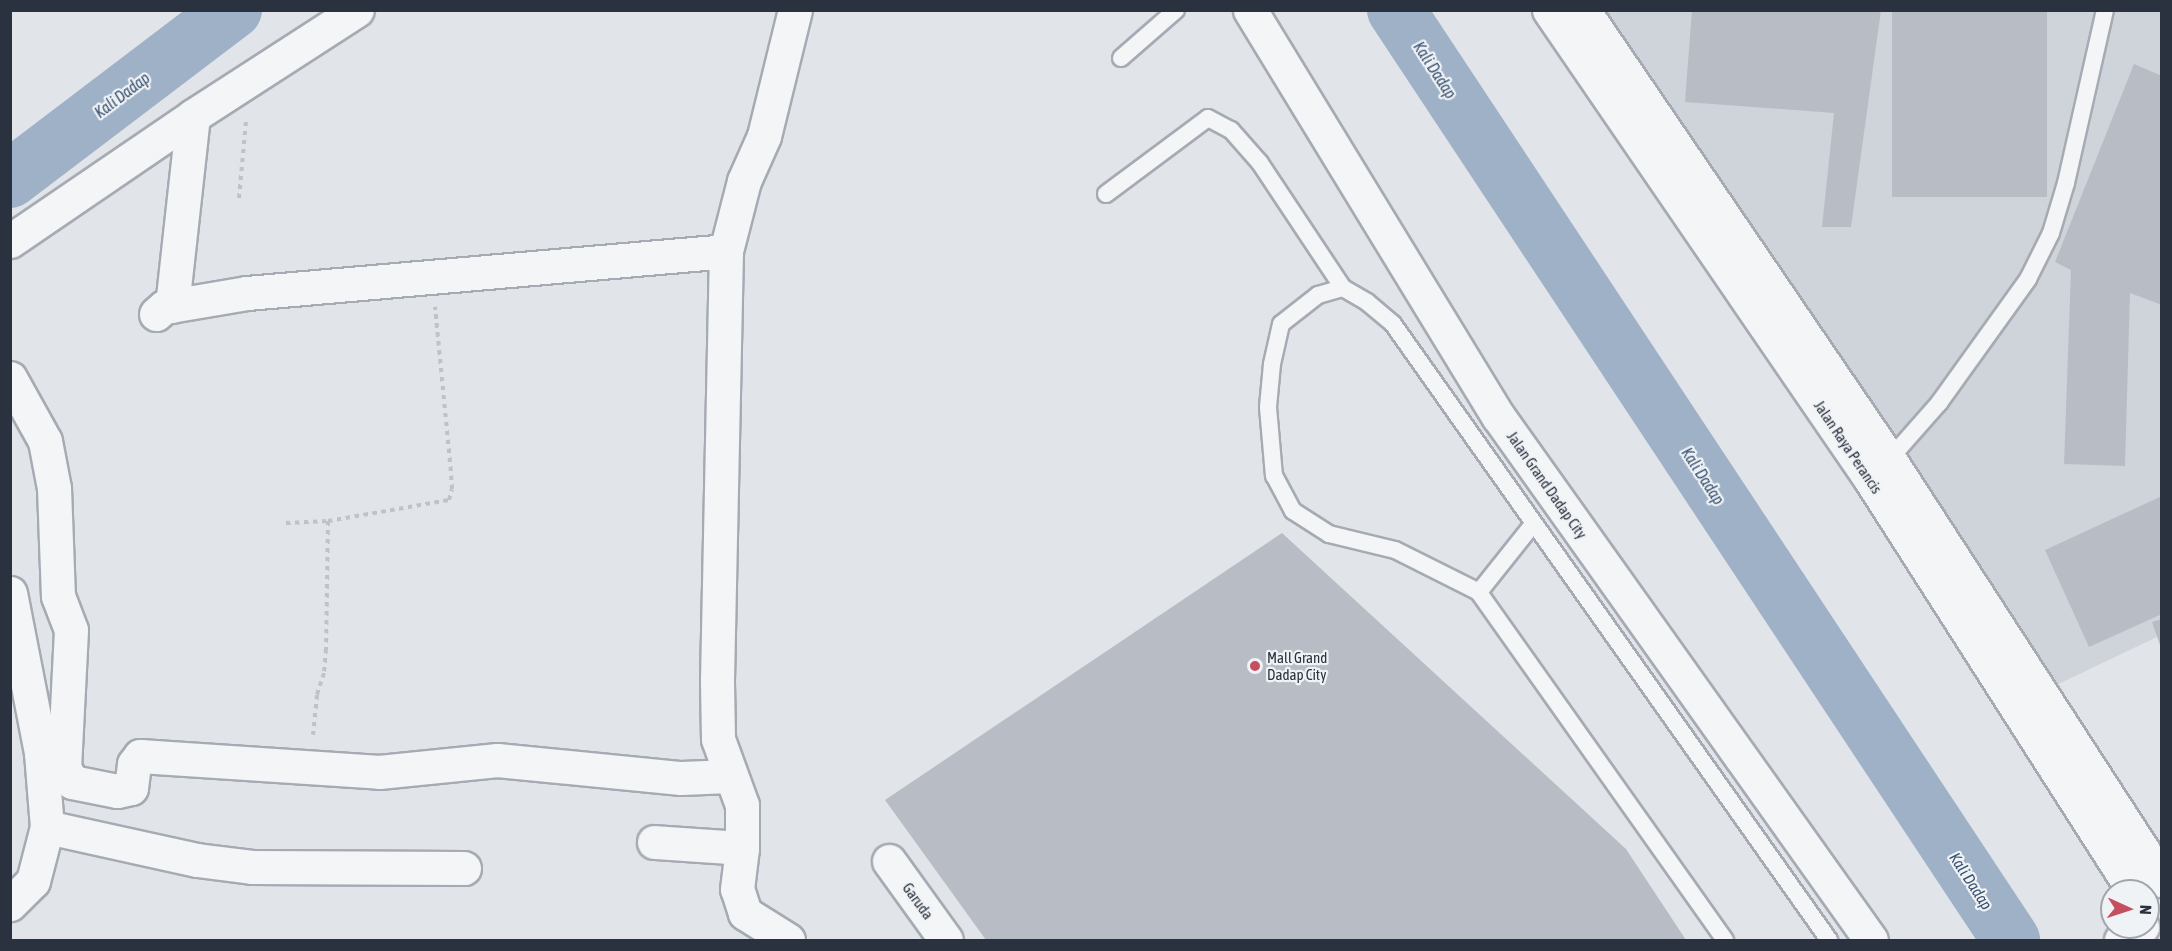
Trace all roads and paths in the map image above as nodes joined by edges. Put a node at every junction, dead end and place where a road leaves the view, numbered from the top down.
1 (357, 10) edge
2 (795, 10) edge
3 (1176, 10) edge
4 (1250, 10) edge
5 (1549, 10) edge
6 (1583, 10) edge
7 (2105, 10) edge
8 (1121, 57) dead end
9 (250, 78) junction
10 (193, 116) junction
11 (1106, 194) dead end
12 (239, 198) dead end
13 (10, 240) edge
14 (726, 251) junction
15 (432, 279) junction
16 (1343, 288) junction
17 (10, 378) edge
18 (1880, 470) junction
19 (328, 521) junction
20 (286, 523) dead end
21 (1533, 524) junction
22 (1479, 592) junction
23 (10, 593) edge
24 (311, 766) junction
25 (730, 776) junction
26 (47, 827) junction
27 (654, 842) dead end
28 (742, 848) junction
29 (889, 861) dead end
30 (464, 868) dead end
31 (2127, 879) edge
32 (2162, 880) edge
33 (10, 904) edge
34 (788, 940) edge
35 (946, 940) edge
36 (1725, 940) edge
37 (1829, 940) edge
38 (1871, 940) edge

1 - 9 street
2 - 14 street
3 - 8 lane
4 - 38 street, Jalan Grand Dadap City
5 - 18 street, Jalan Raya Perancis
6 - 18 street, Jalan Raya Perancis
7 - 18 lane
9 - 10 street
9 - 12 path
10 - 13 street
10 - 15 street
11 - 16 lane
14 - 15 street
14 - 25 street
15 - 19 path
16 - 21 lane
16 - 22 lane
17 - 24 street
18 - 31 street, Jalan Raya Perancis
18 - 32 street, Jalan Raya Perancis
19 - 20 path
19 - 24 path
21 - 22 lane
21 - 37 lane
22 - 36 lane
23 - 26 street
24 - 25 street
25 - 28 street
26 - 30 street
26 - 33 street
27 - 28 street
28 - 34 street
29 - 35 street, Garuda

